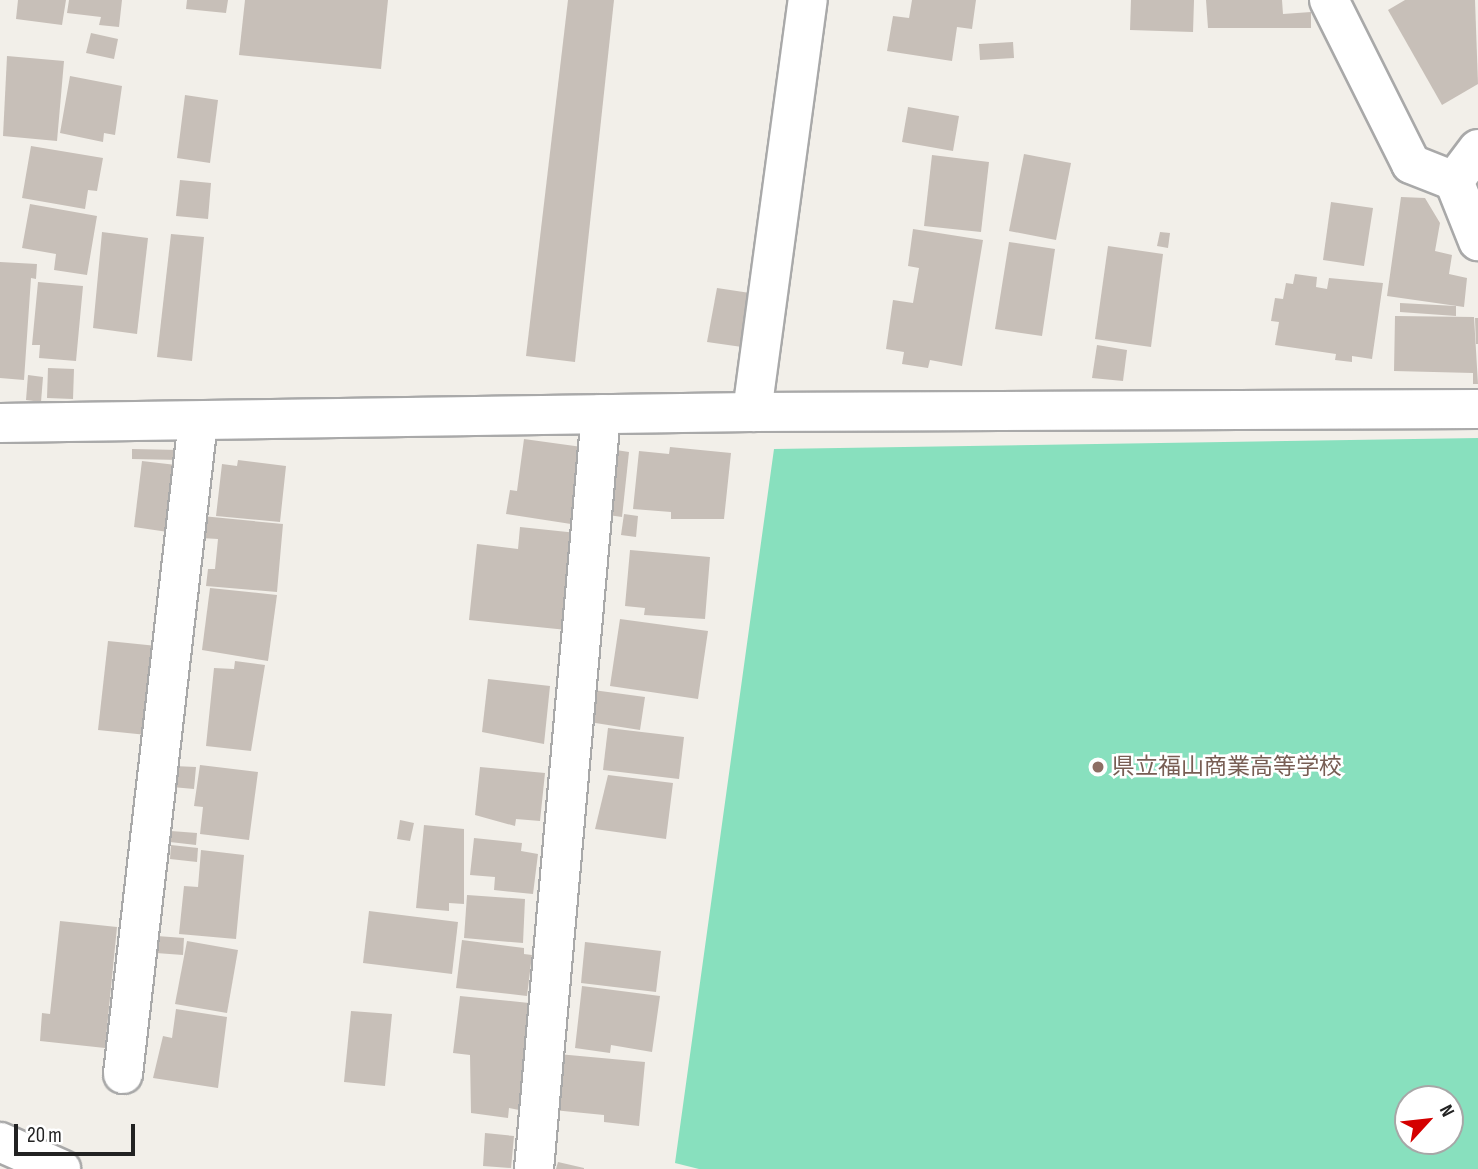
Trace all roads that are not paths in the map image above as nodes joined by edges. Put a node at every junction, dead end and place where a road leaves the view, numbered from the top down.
1 (808, 0) edge
2 (1329, 0) edge
3 (1478, 149) edge
4 (1454, 181) junction
5 (1478, 241) edge
6 (1478, 409) edge
7 (752, 412) junction
8 (601, 414) junction
9 (198, 421) junction
10 (0, 424) edge
11 (123, 1074) dead end
12 (0, 1142) edge
13 (61, 1169) edge
14 (534, 1169) edge

1 - 7 street
2 - 4 street
3 - 4 street
4 - 5 street
6 - 7 street
7 - 8 street
8 - 9 street
8 - 14 street
9 - 10 street
9 - 11 street
12 - 13 street

